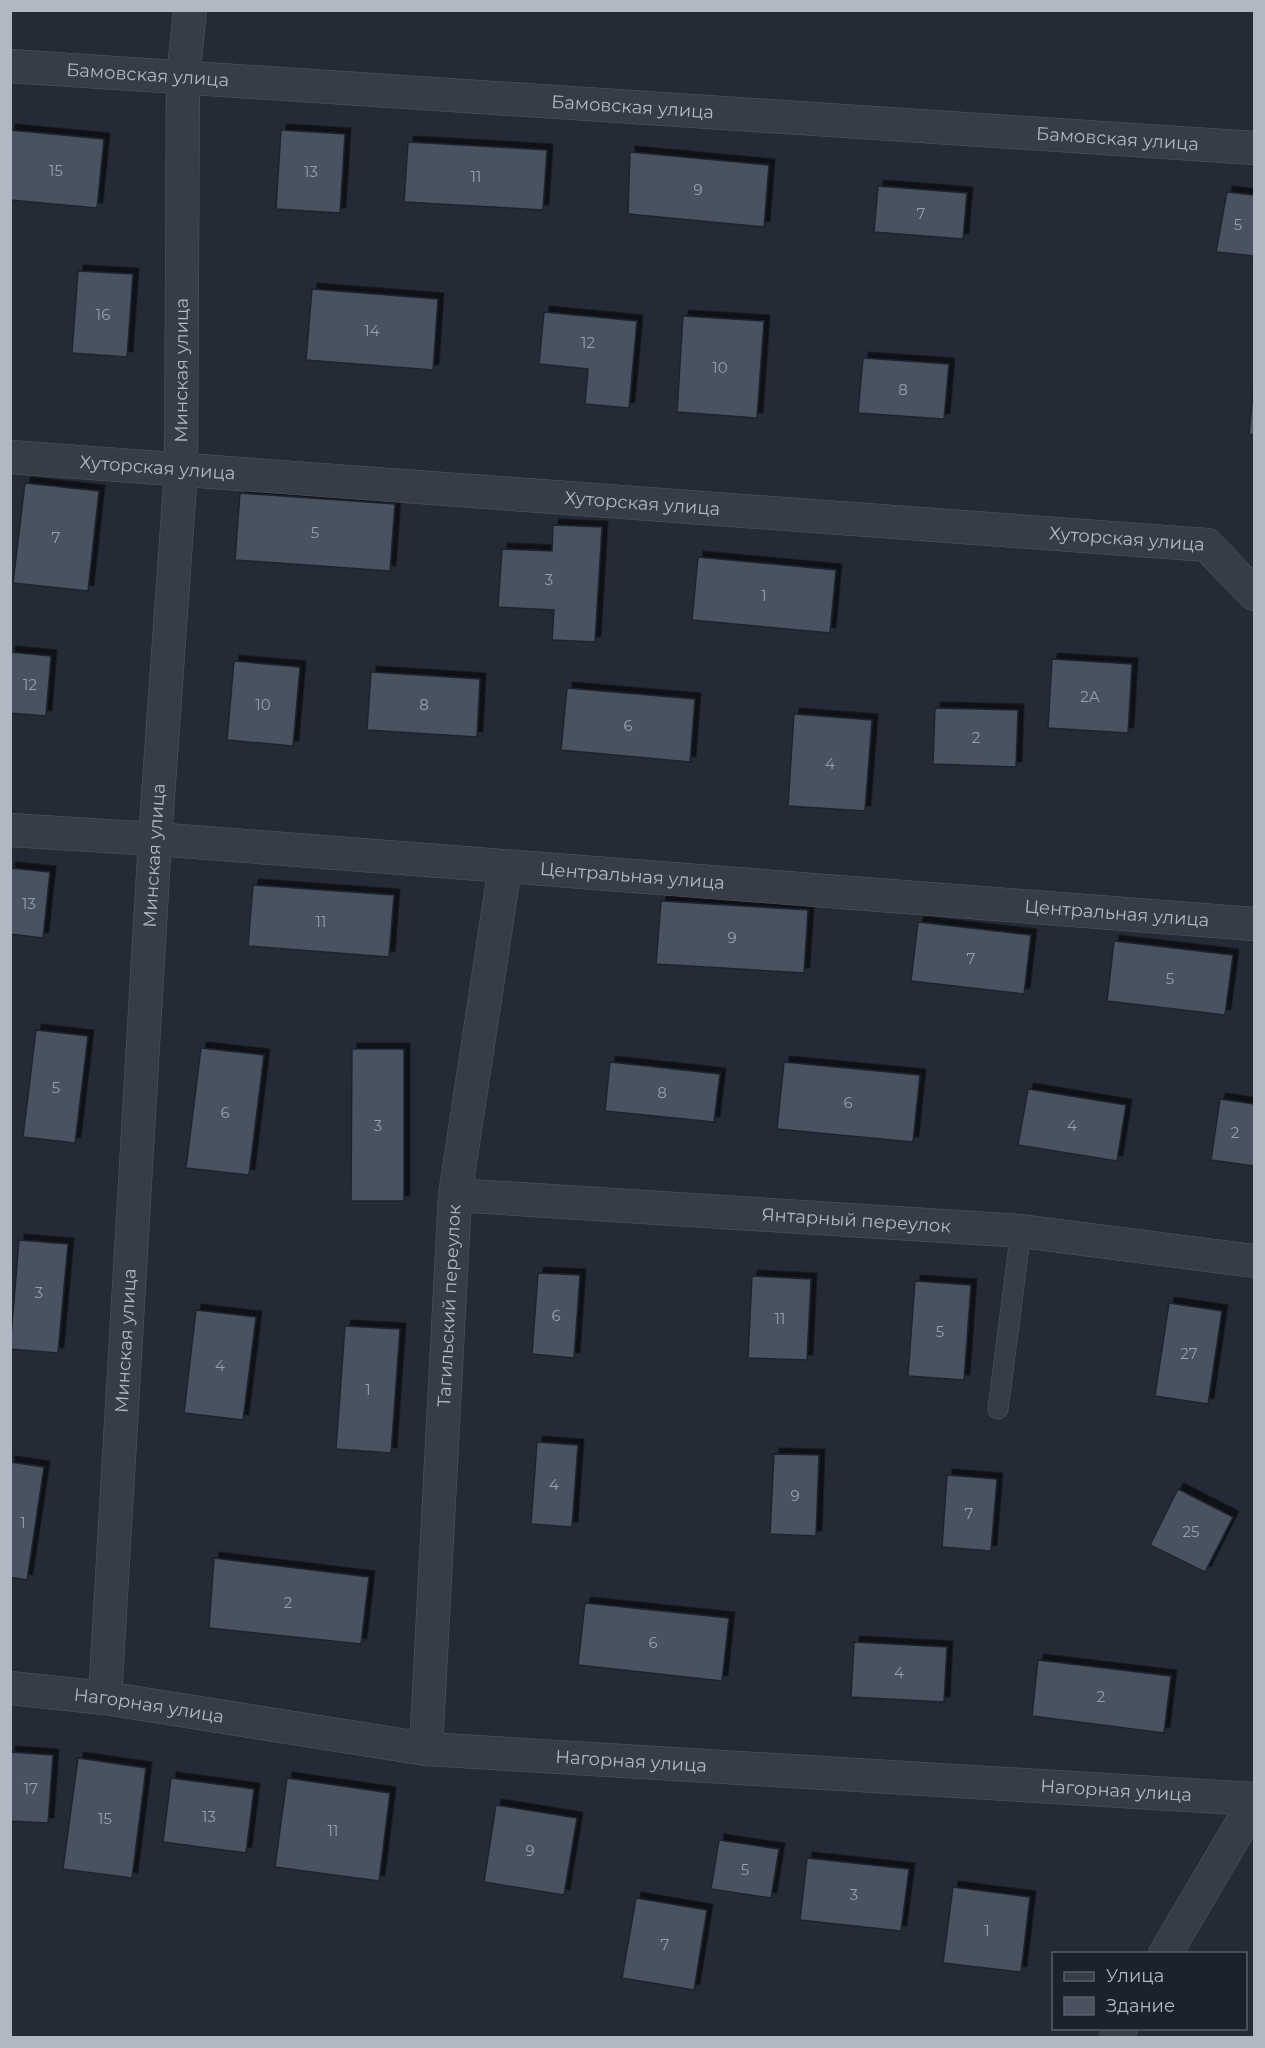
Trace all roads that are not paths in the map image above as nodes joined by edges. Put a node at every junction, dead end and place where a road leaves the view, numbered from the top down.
1 (190, 10) edge
2 (10, 66) edge
3 (183, 78) junction
4 (1254, 148) edge
5 (10, 457) edge
6 (181, 471) junction
7 (1254, 594) edge
8 (10, 830) edge
9 (155, 838) junction
10 (505, 867) junction
11 (1254, 924) edge
12 (455, 1195) junction
13 (1021, 1232) junction
14 (1254, 1261) edge
15 (998, 1409) dead end
16 (10, 1688) edge
17 (105, 1698) junction
18 (426, 1749) junction
19 (1254, 1801) edge
20 (1166, 1952) edge

1 - 3 street, Минская улица
2 - 3 street, Бамовская улица
3 - 4 street, Бамовская улица
3 - 6 street, Минская улица
5 - 6 street, Хуторская улица
6 - 7 street, Хуторская улица
6 - 9 street, Минская улица
8 - 9 street, Центральная улица
9 - 10 street, Центральная улица
9 - 17 street, Минская улица
10 - 11 street, Центральная улица
10 - 12 street, Тагильский переулок
12 - 13 street, Янтарный переулок
12 - 18 street, Тагильский переулок
13 - 14 street, Янтарный переулок
13 - 15 lane
16 - 17 street, Нагорная улица
17 - 18 street, Нагорная улица
18 - 19 street, Нагорная улица
19 - 20 street

